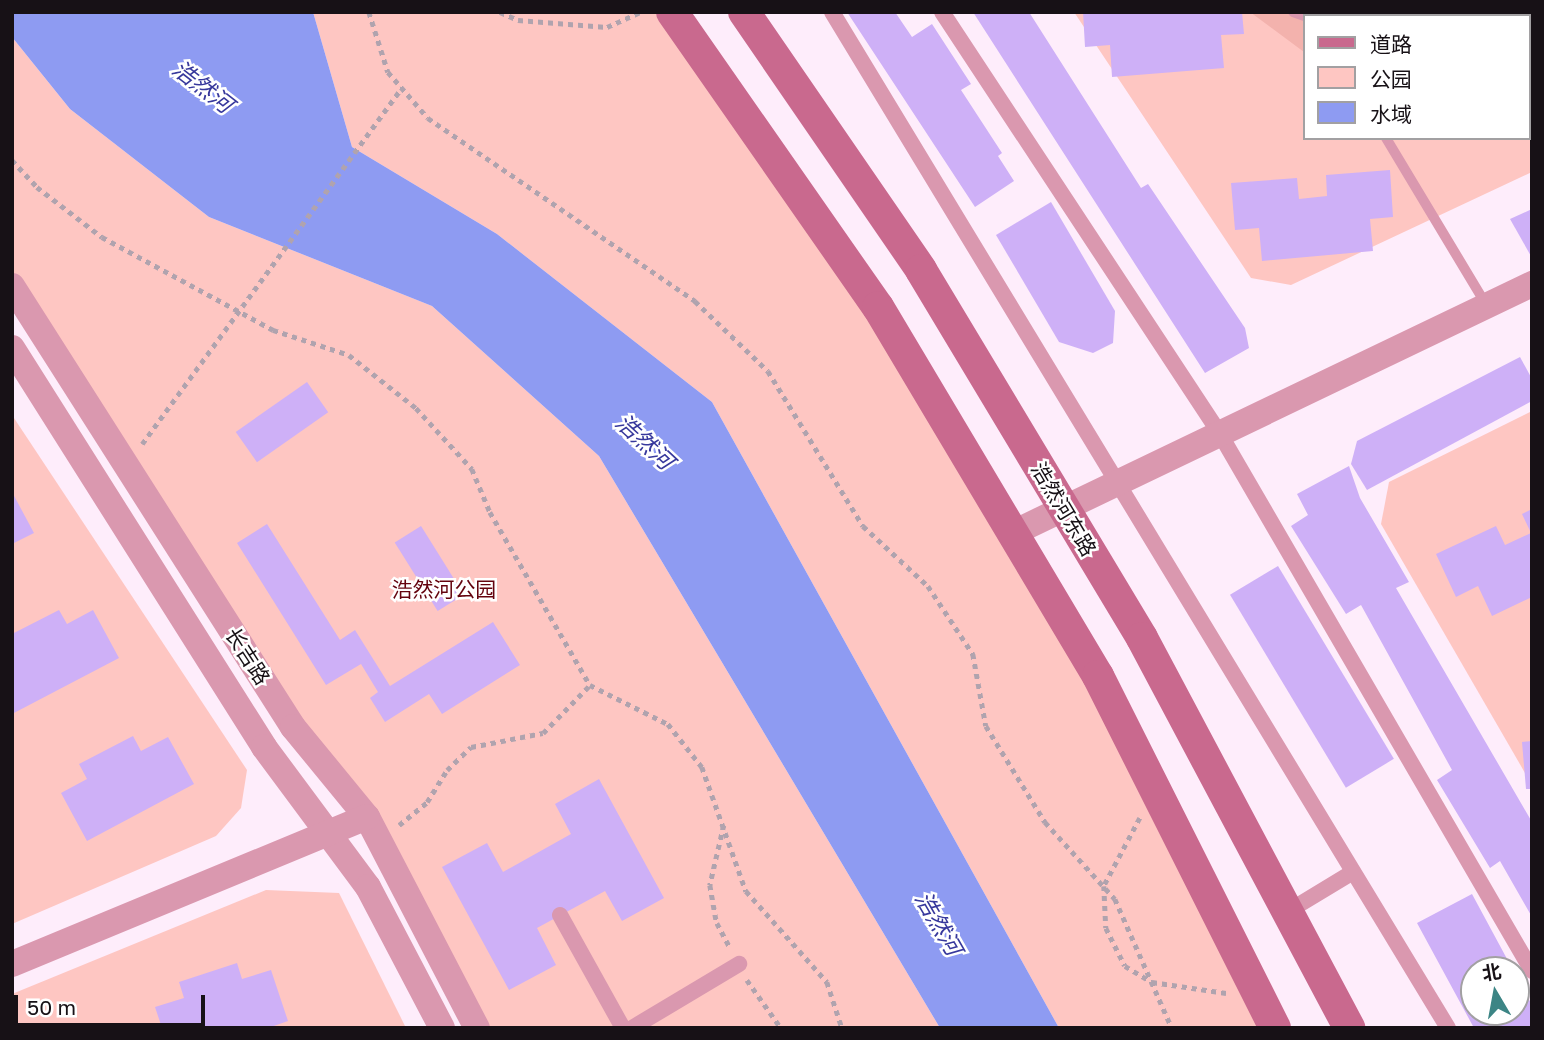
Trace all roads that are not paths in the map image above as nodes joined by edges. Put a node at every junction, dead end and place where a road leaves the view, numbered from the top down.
1 (672, 12) edge
2 (744, 12) edge
3 (832, 12) edge
4 (942, 12) edge
5 (1386, 140) edge
6 (1532, 284) edge
7 (12, 286) edge
8 (1487, 306) junction
9 (12, 348) edge
10 (1220, 434) junction
11 (1118, 483) junction
12 (1064, 508) junction
13 (1013, 533) junction
14 (372, 826) junction
15 (330, 832) junction
16 (1353, 872) junction
17 (1287, 912) junction
18 (560, 915) dead end
19 (12, 964) edge
20 (739, 964) road end
21 (1532, 971) edge
22 (442, 1028) edge
23 (477, 1028) edge
24 (623, 1028) edge
25 (632, 1028) edge
26 (1275, 1028) edge
27 (1349, 1028) edge
28 (1448, 1028) edge

1 - 13 main road
2 - 12 main road, 浩然河东路
3 - 11 street
4 - 10 street
5 - 8 lane
6 - 8 street
7 - 14 street, 长吉路
8 - 10 street
9 - 15 street, 长吉路
10 - 11 street
10 - 21 street
11 - 12 street
11 - 16 street
12 - 13 street
12 - 17 main road, 浩然河东路
13 - 26 main road
14 - 15 street
14 - 23 street, 长吉路
15 - 19 street
15 - 22 street, 长吉路
16 - 17 street
16 - 28 street
17 - 27 main road, 浩然河东路
18 - 24 street
20 - 25 street

